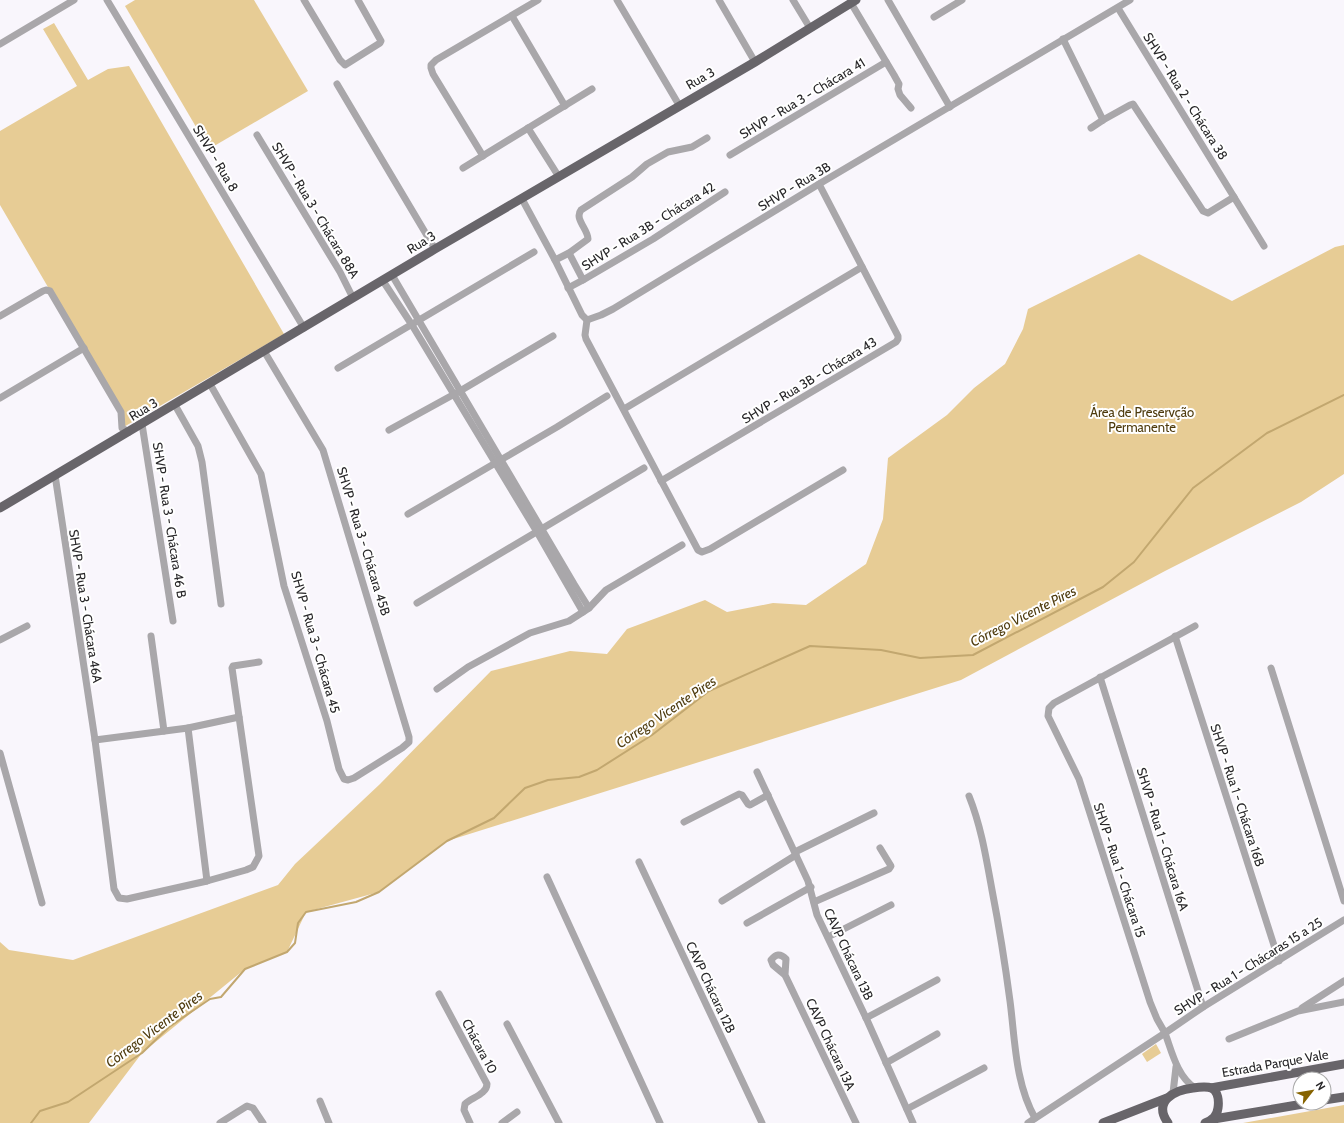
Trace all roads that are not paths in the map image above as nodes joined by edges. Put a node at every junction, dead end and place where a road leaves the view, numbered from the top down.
1 (74, 0) edge
2 (107, 0) edge
3 (304, 0) edge
4 (358, 0) edge
5 (538, 0) edge
6 (616, 0) edge
7 (719, 0) edge
8 (793, 0) edge
9 (888, 0) edge
10 (962, 0) edge
11 (1130, 0) edge
12 (853, 1) edge
13 (1118, 8) junction
14 (512, 16) junction
15 (934, 17) dead end
16 (810, 28) junction
17 (1064, 39) junction
18 (0, 44) edge
19 (755, 62) junction
20 (886, 62) junction
21 (337, 84) dead end
22 (592, 89) dead end
23 (679, 105) junction
24 (565, 106) junction
25 (950, 107) junction
26 (911, 108) dead end
27 (1103, 120) junction
28 (528, 128) junction
29 (1090, 128) dead end
30 (257, 135) dead end
31 (707, 138) dead end
32 (730, 155) dead end
33 (483, 156) junction
34 (463, 168) dead end
35 (559, 178) junction
36 (819, 184) junction
37 (725, 192) dead end
38 (1234, 197) junction
39 (522, 199) junction
40 (1264, 246) dead end
41 (435, 249) junction
42 (534, 252) dead end
43 (569, 253) junction
44 (555, 260) junction
45 (862, 266) junction
46 (392, 275) junction
47 (583, 280) junction
48 (383, 281) junction
49 (568, 288) junction
50 (353, 298) junction
51 (408, 303) junction
52 (400, 307) junction
53 (0, 316) edge
54 (587, 320) junction
55 (416, 323) junction
56 (304, 328) junction
57 (553, 336) dead end
58 (84, 348) junction
59 (264, 351) junction
60 (338, 368) dead end
61 (210, 384) junction
62 (456, 392) junction
63 (607, 396) dead end
64 (0, 398) edge
65 (175, 404) junction
66 (624, 409) junction
67 (142, 424) junction
68 (389, 430) dead end
69 (129, 432) junction
70 (498, 462) junction
71 (644, 468) dead end
72 (843, 470) dead end
73 (55, 476) junction
74 (661, 481) junction
75 (0, 508) edge
76 (408, 514) dead end
77 (540, 531) junction
78 (682, 545) dead end
79 (221, 604) dead end
80 (417, 604) dead end
81 (589, 608) junction
82 (583, 612) junction
83 (174, 621) dead end
84 (27, 626) dead end
85 (1196, 626) dead end
86 (151, 636) dead end
87 (1175, 636) junction
88 (0, 640) edge
89 (259, 662) dead end
90 (1272, 668) dead end
91 (1100, 677) junction
92 (437, 689) dead end
93 (239, 717) junction
94 (188, 728) junction
95 (164, 731) junction
96 (95, 740) junction
97 (402, 748) joint
98 (0, 753) edge
99 (757, 772) dead end
100 (768, 795) junction
101 (969, 796) dead end
102 (874, 813) dead end
103 (684, 822) dead end
104 (880, 848) dead end
105 (795, 853) junction
106 (639, 862) dead end
107 (547, 877) dead end
108 (208, 881) junction
109 (810, 887) junction
110 (722, 901) dead end
111 (1344, 901) edge
112 (814, 902) junction
113 (42, 903) dead end
114 (891, 905) dead end
115 (1344, 920) edge
116 (747, 923) dead end
117 (828, 937) junction
118 (1279, 961) junction
119 (785, 975) dead end
120 (937, 980) dead end
121 (1344, 981) edge
122 (440, 994) dead end
123 (1344, 1002) edge
124 (1203, 1007) junction
125 (1298, 1011) junction
126 (866, 1018) junction
127 (507, 1024) dead end
128 (1165, 1033) junction
129 (937, 1034) dead end
130 (1229, 1039) dead end
131 (886, 1062) junction
132 (1177, 1064) junction
133 (1344, 1064) edge
134 (984, 1068) dead end
135 (1195, 1088) junction
136 (1210, 1088) junction
137 (1170, 1096) junction
138 (1344, 1097) edge
139 (1332, 1099) edge
140 (320, 1101) dead end
141 (1292, 1106) edge
142 (907, 1109) junction
143 (517, 1112) dead end
144 (1035, 1118) junction
145 (1210, 1121) edge
146 (220, 1123) edge
147 (263, 1123) edge
148 (330, 1123) edge
149 (470, 1123) edge
150 (502, 1123) edge
151 (559, 1123) edge
152 (660, 1123) edge
153 (762, 1123) edge
154 (856, 1123) edge
155 (913, 1123) edge
156 (1028, 1123) edge
157 (1103, 1123) edge
158 (1168, 1123) edge

1 - 18 street
2 - 56 street, SHVP - Rua 8
3 - 4 street
5 - 14 street
6 - 23 street
7 - 19 street
8 - 16 street
9 - 25 street
10 - 15 street
11 - 13 street, SHVP - Rua 3B
12 - 16 main road, Rua 3
12 - 20 street, SHVP - Rua 3 - Chácara 41
13 - 17 street, SHVP - Rua 3B
13 - 38 street, SHVP - Rua 2 - Chácara 38
14 - 24 street
14 - 33 street
16 - 19 main road, Rua 3
17 - 25 street, SHVP - Rua 3B
17 - 27 street
19 - 23 main road, Rua 3
20 - 26 street, SHVP - Rua 3 - Chácara 41
20 - 32 street, SHVP - Rua 3 - Chácara 41
21 - 41 street
22 - 24 street
23 - 35 main road, Rua 3
24 - 28 street
25 - 36 street, SHVP - Rua 3B
27 - 29 street
27 - 38 street
28 - 33 street
28 - 35 street
30 - 50 street, SHVP - Rua 3 - Chácara 88A
31 - 43 street, SHVP - Rua 3B - Chácara 42
33 - 34 street
35 - 39 main road, Rua 3
36 - 45 street, SHVP - Rua 3B - Chácara 43
36 - 54 street, SHVP - Rua 3B
37 - 47 street, SHVP - Rua 3B - Chácara 42
38 - 40 street, SHVP - Rua 2 - Chácara 38
39 - 41 main road, Rua 3
39 - 44 street
41 - 46 main road, Rua 3
42 - 55 street
43 - 44 street, SHVP - Rua 3B - Chácara 42
43 - 47 street, SHVP - Rua 3B - Chácara 42
44 - 49 street
45 - 66 street
45 - 74 street, SHVP - Rua 3B - Chácara 43
46 - 48 main road, Rua 3
46 - 51 street
47 - 49 street, SHVP - Rua 3B - Chácara 42
48 - 50 main road, Rua 3
48 - 52 street
49 - 54 street
50 - 56 main road, Rua 3
51 - 52 street
51 - 55 street
52 - 55 street
53 - 58 street
54 - 66 street
55 - 60 street
55 - 62 street
56 - 59 main road, Rua 3
57 - 62 street
58 - 64 street
58 - 69 street
59 - 61 main road, Rua 3
59 - 97 street, SHVP - Rua 3 - Chácara 45B
61 - 65 main road, Rua 3
61 - 97 street, SHVP - Rua 3 - Chácara 45
62 - 68 street
62 - 70 street
63 - 70 street
65 - 67 main road, Rua 3
65 - 79 street
66 - 74 street
67 - 69 main road, Rua 3
67 - 83 street, SHVP - Rua 3 - Chácara 46 B
69 - 73 main road, Rua 3
70 - 76 street
70 - 77 street
71 - 77 street
72 - 74 street
73 - 75 main road, Rua 3
73 - 96 street, SHVP - Rua 3 - Chácara 46A
77 - 80 street
77 - 81 street
77 - 82 street
78 - 81 street
81 - 82 street
82 - 92 street
84 - 88 street
85 - 87 street
86 - 95 street
87 - 91 street
87 - 118 street, SHVP - Rua 1 - Chácara 16B
89 - 93 street, SHVP - Rua 3 - Chácara 46A
90 - 111 street
91 - 124 street, SHVP - Rua 1 - Chácara 16A
91 - 128 street, SHVP - Rua 1 - Chácara 15
93 - 94 street
93 - 108 street, SHVP - Rua 3 - Chácara 46A
94 - 95 street
94 - 108 street
95 - 96 street
96 - 108 street, SHVP - Rua 3 - Chácara 46A
98 - 113 street
99 - 100 street, CAVP Chácara 13B
100 - 103 street
100 - 105 street, CAVP Chácara 13B
101 - 144 street
102 - 105 street
104 - 112 street
105 - 109 street, CAVP Chácara 13B
105 - 110 street
106 - 153 street, CAVP Chácara 12B
107 - 152 street
109 - 112 street, CAVP Chácara 13B
109 - 116 street
112 - 117 street, CAVP Chácara 13B
114 - 117 street
115 - 118 street, SHVP - Rua 1 - Chácaras 15 a 25
117 - 126 street, CAVP Chácara 13B
118 - 124 street, SHVP - Rua 1 - Chácaras 15 a 25
119 - 154 street, CAVP Chácara 13A
120 - 126 street
121 - 125 street
122 - 149 street, Chácara 10
123 - 125 street
124 - 128 street, SHVP - Rua 1 - Chácaras 15 a 25
125 - 130 street
126 - 131 street, CAVP Chácara 13B
127 - 151 street
128 - 132 street
128 - 144 street, SHVP - Rua 1 - Chácaras 15 a 25
129 - 131 street
131 - 142 street, CAVP Chácara 13B
132 - 135 street
132 - 137 street
133 - 136 main road, Estrada Parque Vale
134 - 142 street
135 - 136 main road, Estrada Parque Vale
135 - 137 main road, Estrada Parque Vale
136 - 145 main road
137 - 157 main road
137 - 158 main road
138 - 139 main road
140 - 148 street
141 - 145 main road
142 - 155 street, CAVP Chácara 13B
143 - 150 street
144 - 156 street, SHVP - Rua 1 - Chácaras 15 a 25
146 - 147 street

